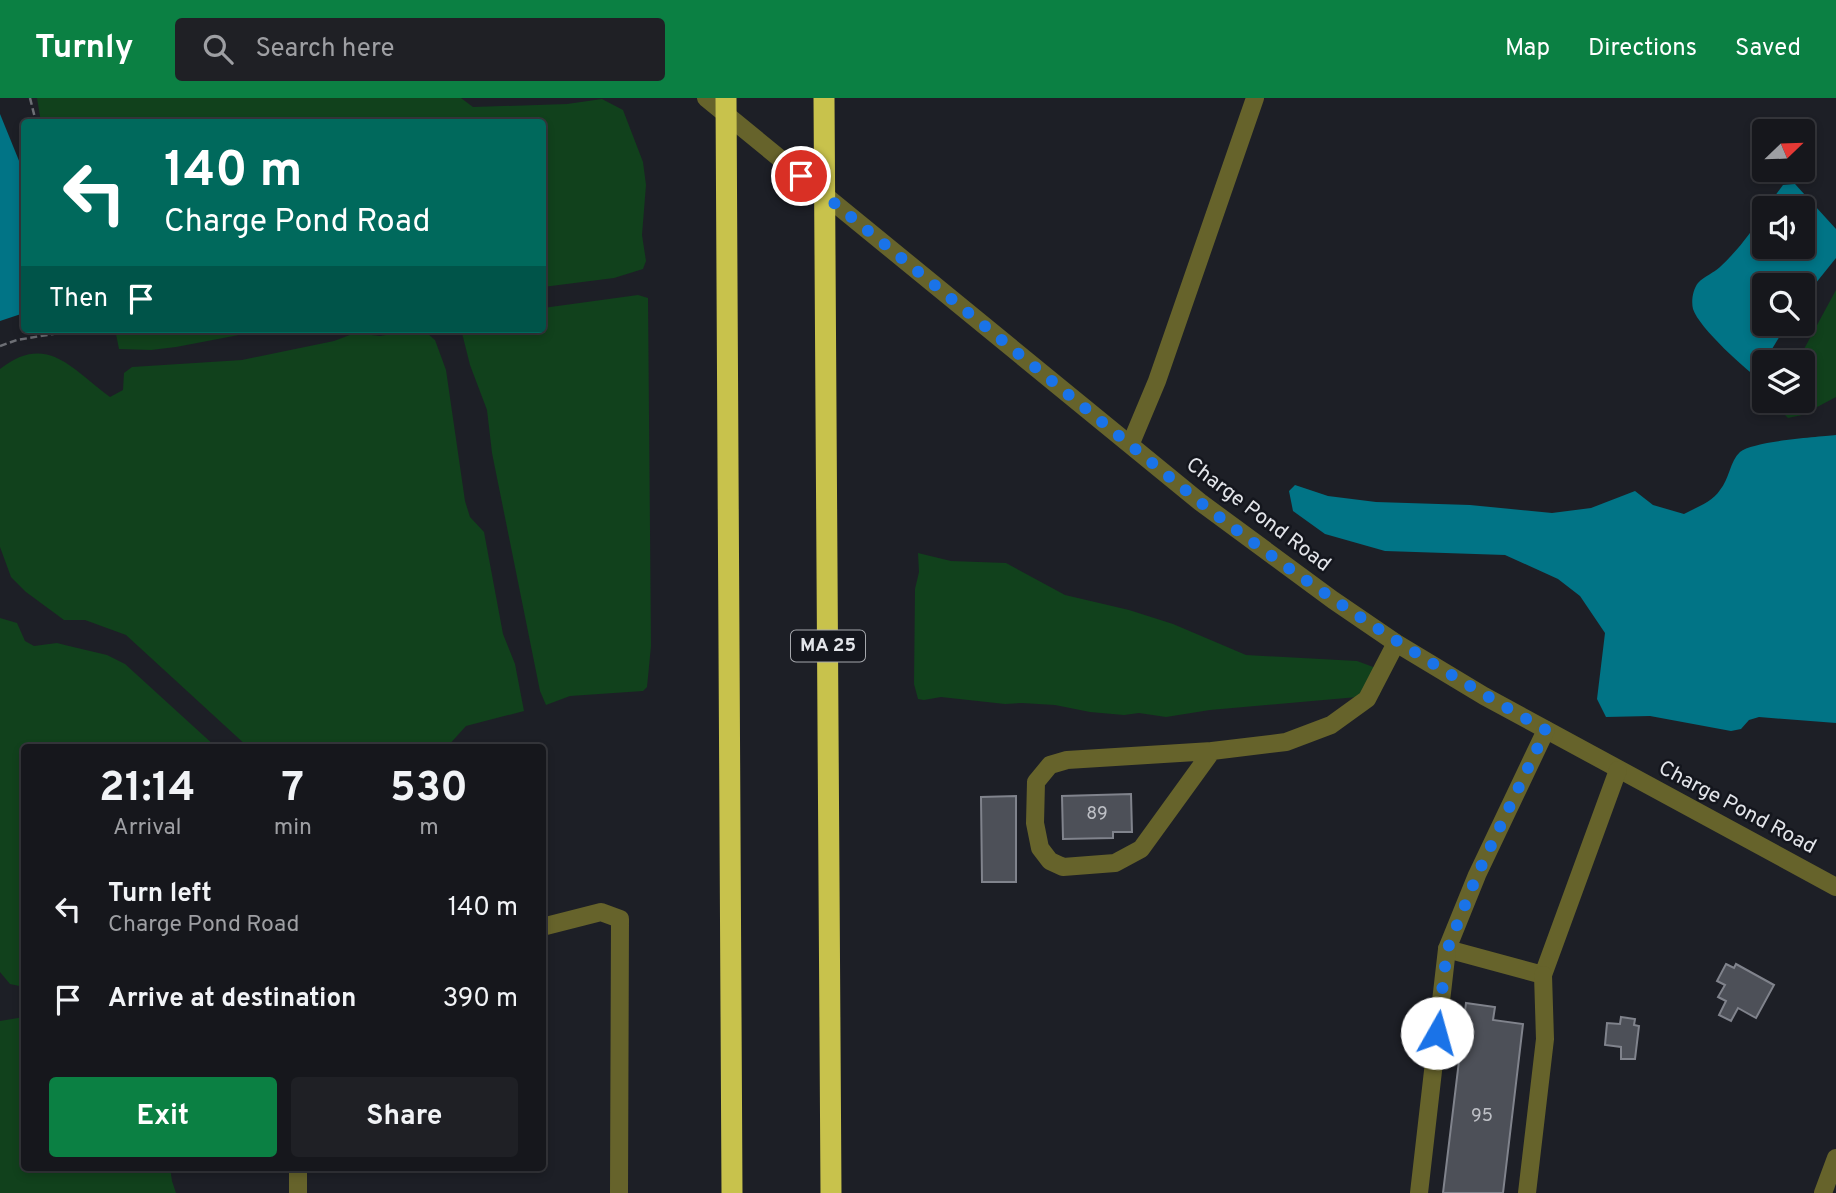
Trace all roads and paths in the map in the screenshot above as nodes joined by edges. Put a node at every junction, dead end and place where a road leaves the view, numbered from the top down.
1 (30, 98) edge
2 (706, 98) edge
3 (726, 98) edge
4 (824, 98) edge
5 (1255, 98) edge
6 (35, 119) edge
7 (59, 333) edge
8 (0, 346) edge
9 (1130, 443) junction
10 (1396, 643) junction
11 (1546, 730) junction
12 (1212, 751) junction
13 (1618, 770) junction
14 (1833, 880) edge
15 (546, 926) edge
16 (1447, 950) junction
17 (1543, 975) junction
18 (1836, 1157) edge
19 (298, 1171) edge
20 (298, 1193) edge
21 (619, 1193) edge
22 (732, 1193) edge
23 (831, 1193) edge
24 (1419, 1193) edge
25 (1527, 1193) edge
26 (1823, 1193) edge

1 - 6 path
2 - 9 street, Charge Pond Road
3 - 22 highway
4 - 23 highway, MA 25
5 - 9 street
7 - 8 path
9 - 10 street, Charge Pond Road
10 - 11 street, Charge Pond Road
10 - 12 street
11 - 13 street, Charge Pond Road
11 - 16 street
12 - 12 street
13 - 14 street, Charge Pond Road
13 - 17 street
15 - 21 street
16 - 17 street
16 - 24 street
17 - 25 street
18 - 26 street
19 - 20 street

